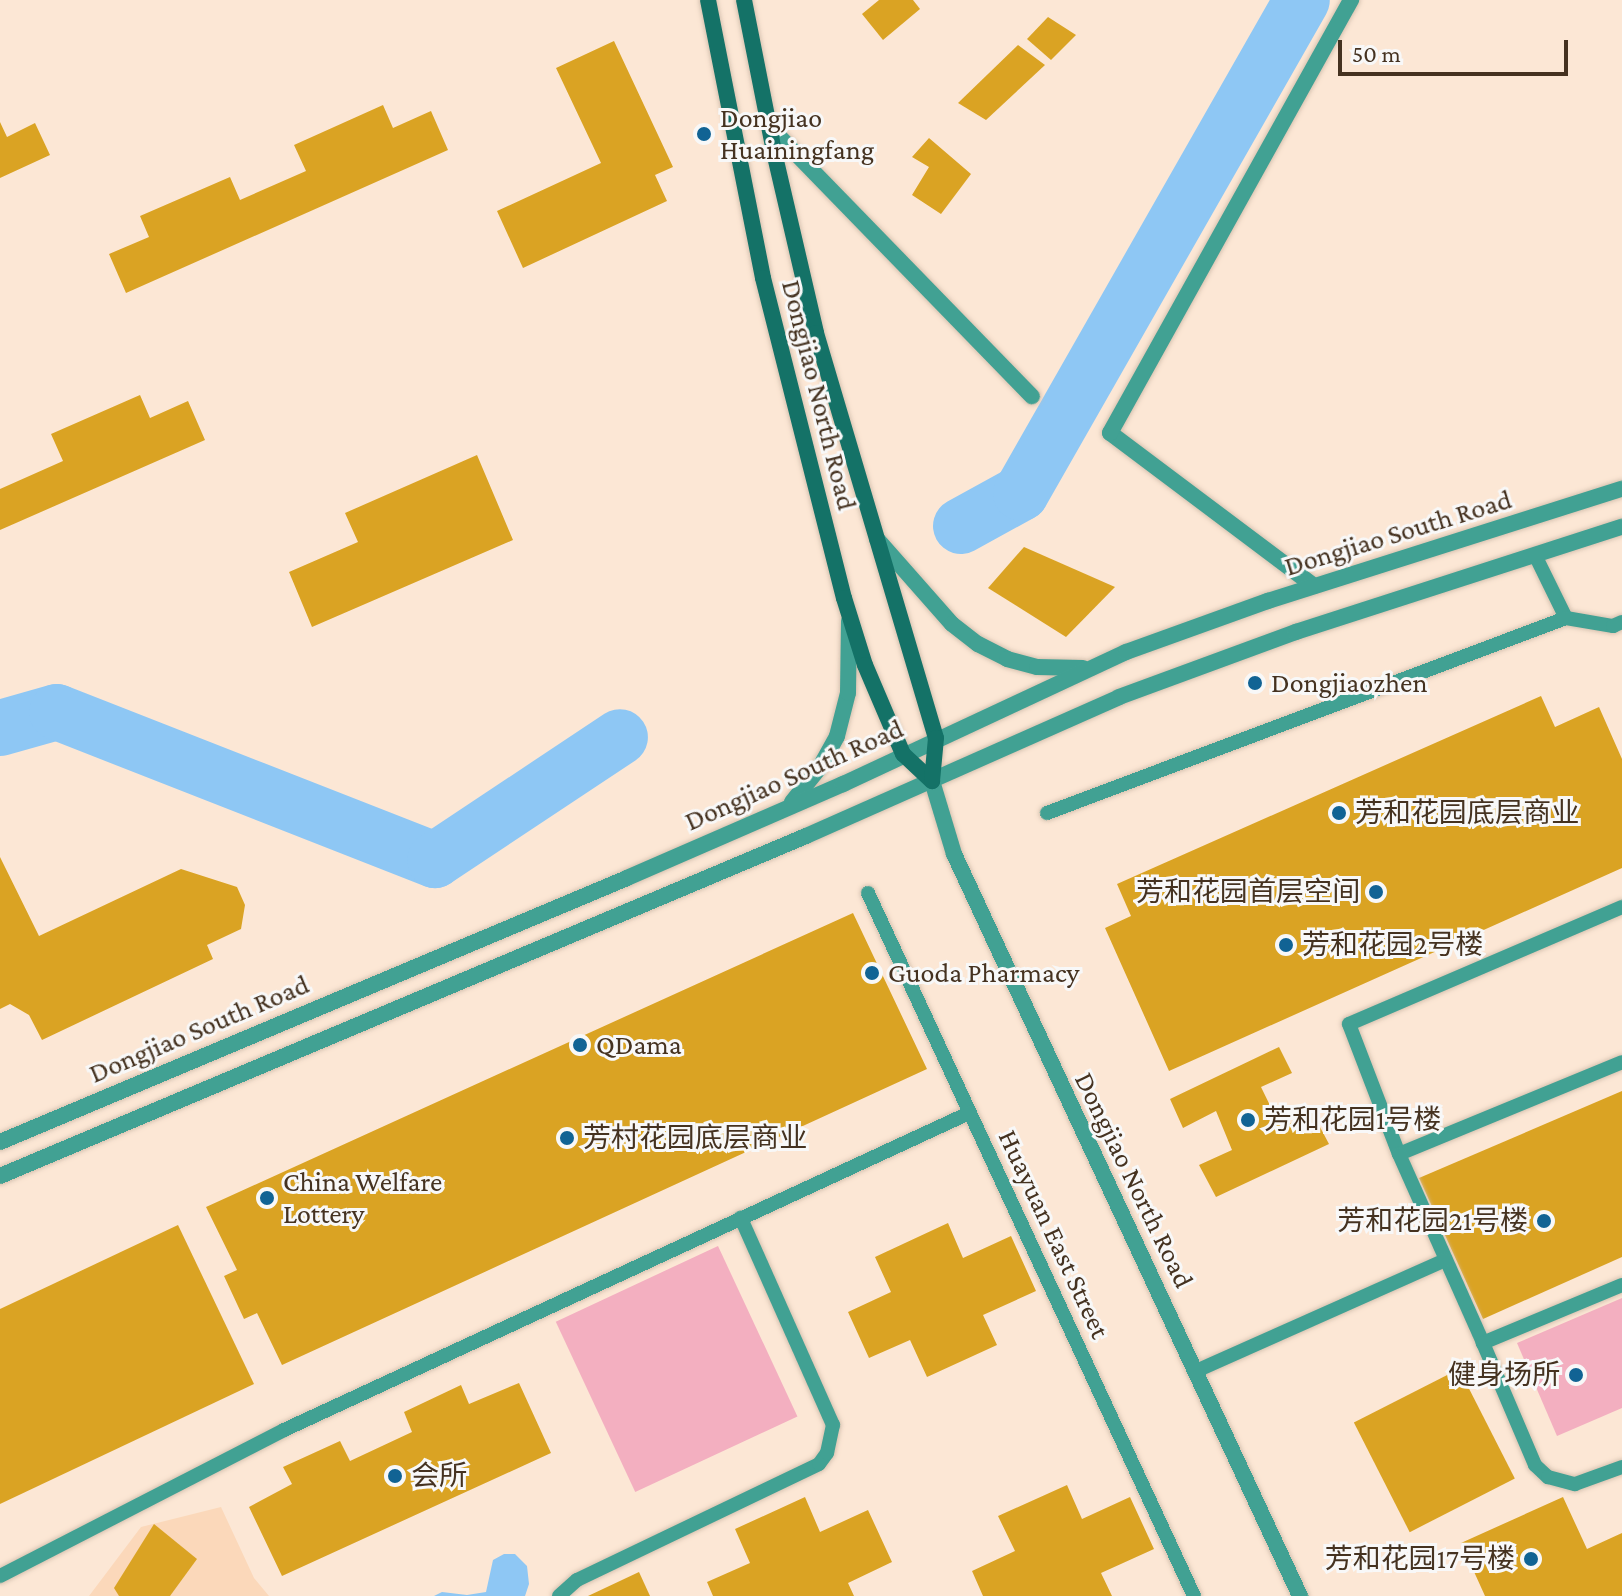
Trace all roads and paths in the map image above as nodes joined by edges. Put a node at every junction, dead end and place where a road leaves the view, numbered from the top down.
1 (708, 0) edge
2 (744, 0) edge
3 (1351, 0) edge
4 (769, 126) junction
5 (1032, 396) dead end
6 (1622, 489) edge
7 (1622, 527) edge
8 (877, 539) junction
9 (1535, 555) junction
10 (1314, 586) junction
11 (850, 615) junction
12 (1566, 618) junction
13 (1622, 622) edge
14 (1088, 668) junction
15 (936, 738) junction
16 (903, 754) junction
17 (932, 781) junction
18 (787, 808) junction
19 (1047, 813) dead end
20 (868, 893) dead end
21 (1622, 907) edge
22 (1622, 1062) edge
23 (969, 1113) junction
24 (0, 1142) edge
25 (1399, 1154) junction
26 (0, 1176) edge
27 (741, 1218) junction
28 (1445, 1260) junction
29 (1622, 1285) edge
30 (1483, 1343) junction
31 (1196, 1371) junction
32 (1622, 1467) edge
33 (0, 1576) edge
34 (559, 1596) edge
35 (1194, 1596) edge
36 (1300, 1596) edge

1 - 11 main road, Dongjiao North Road
2 - 4 main road, Dongjiao North Road
3 - 10 street
4 - 5 street
4 - 8 main road, Dongjiao North Road
6 - 10 street, Dongjiao South Road
7 - 9 street, Dongjiao South Road
8 - 14 street
8 - 15 main road, Dongjiao North Road
9 - 12 lane
9 - 17 street, Dongjiao South Road
10 - 14 street, Dongjiao South Road
11 - 16 main road, Dongjiao North Road
11 - 18 street
12 - 13 lane
12 - 19 lane
14 - 15 street, Dongjiao South Road
15 - 16 street, Dongjiao South Road
15 - 17 main road, Dongjiao North Road
16 - 17 main road, Dongjiao North Road
16 - 18 street, Dongjiao South Road
17 - 26 street, Dongjiao South Road
17 - 31 street, Dongjiao North Road
18 - 24 street, Dongjiao South Road
20 - 23 lane, Huayuan East Street
21 - 25 lane
22 - 25 lane
23 - 27 lane
23 - 35 lane, Huayuan East Street
25 - 28 lane
27 - 33 lane
27 - 34 lane
28 - 30 lane
28 - 31 lane
29 - 30 lane
30 - 32 lane
31 - 36 street, Dongjiao North Road

